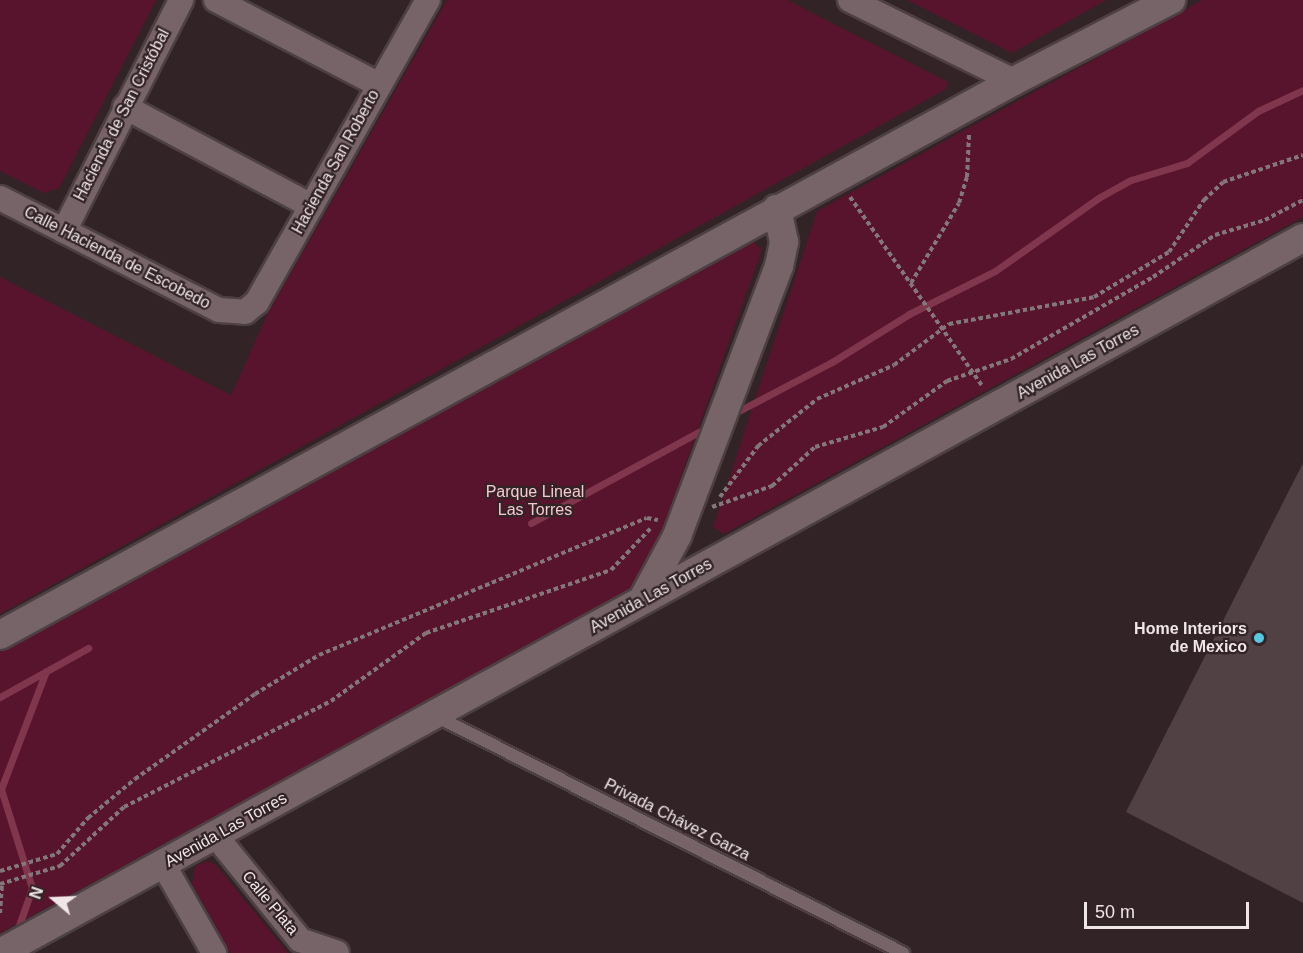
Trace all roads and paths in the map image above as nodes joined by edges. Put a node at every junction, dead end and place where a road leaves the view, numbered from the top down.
1 (181, 0) edge
2 (216, 0) edge
3 (428, 0) edge
4 (850, 0) edge
5 (1171, 0) edge
6 (1014, 81) junction
7 (380, 85) junction
8 (125, 107) junction
9 (968, 128) dead end
10 (848, 194) dead end
11 (0, 198) edge
12 (1303, 200) edge
13 (311, 206) junction
14 (777, 209) junction
15 (64, 231) junction
16 (1303, 238) edge
17 (910, 284) junction
18 (236, 314) joint
19 (972, 371) junction
20 (986, 390) dead end
21 (704, 507) dead end
22 (668, 528) junction
23 (699, 569) junction
24 (643, 599) junction
25 (0, 635) edge
26 (436, 716) junction
27 (216, 835) junction
28 (35, 862) dead end
29 (163, 864) junction
30 (0, 871) edge
31 (1, 883) edge
32 (0, 913) edge
33 (32, 944) edge
34 (304, 946) edge
35 (0, 953) edge
36 (214, 953) edge
37 (337, 953) edge
38 (903, 953) edge

1 - 8 street, Hacienda de San Cristóbal
2 - 7 street
3 - 7 street, Hacienda San Roberto
4 - 6 street
5 - 6 street
6 - 14 street
7 - 13 street, Hacienda San Roberto
8 - 13 street
8 - 15 street, Hacienda de San Cristóbal
9 - 17 path
10 - 17 path
11 - 15 street, Calle Hacienda de Escobedo
12 - 19 path
13 - 18 street, Hacienda San Roberto
14 - 22 street
14 - 25 street
15 - 18 street, Calle Hacienda de Escobedo
16 - 23 street, Avenida Las Torres
17 - 19 path
19 - 20 path
19 - 21 path
22 - 23 street
22 - 24 street
22 - 31 path
23 - 24 street, Avenida Las Torres
24 - 26 street, Avenida Las Torres
26 - 27 street, Avenida Las Torres
26 - 38 lane, Privada Chávez Garza
27 - 29 street, Avenida Las Torres
27 - 34 street, Calle Plata
28 - 30 path
29 - 33 street, Avenida Las Torres
29 - 36 street
31 - 32 path
33 - 35 street, Avenida Las Torres
34 - 37 street, Calle Plata

